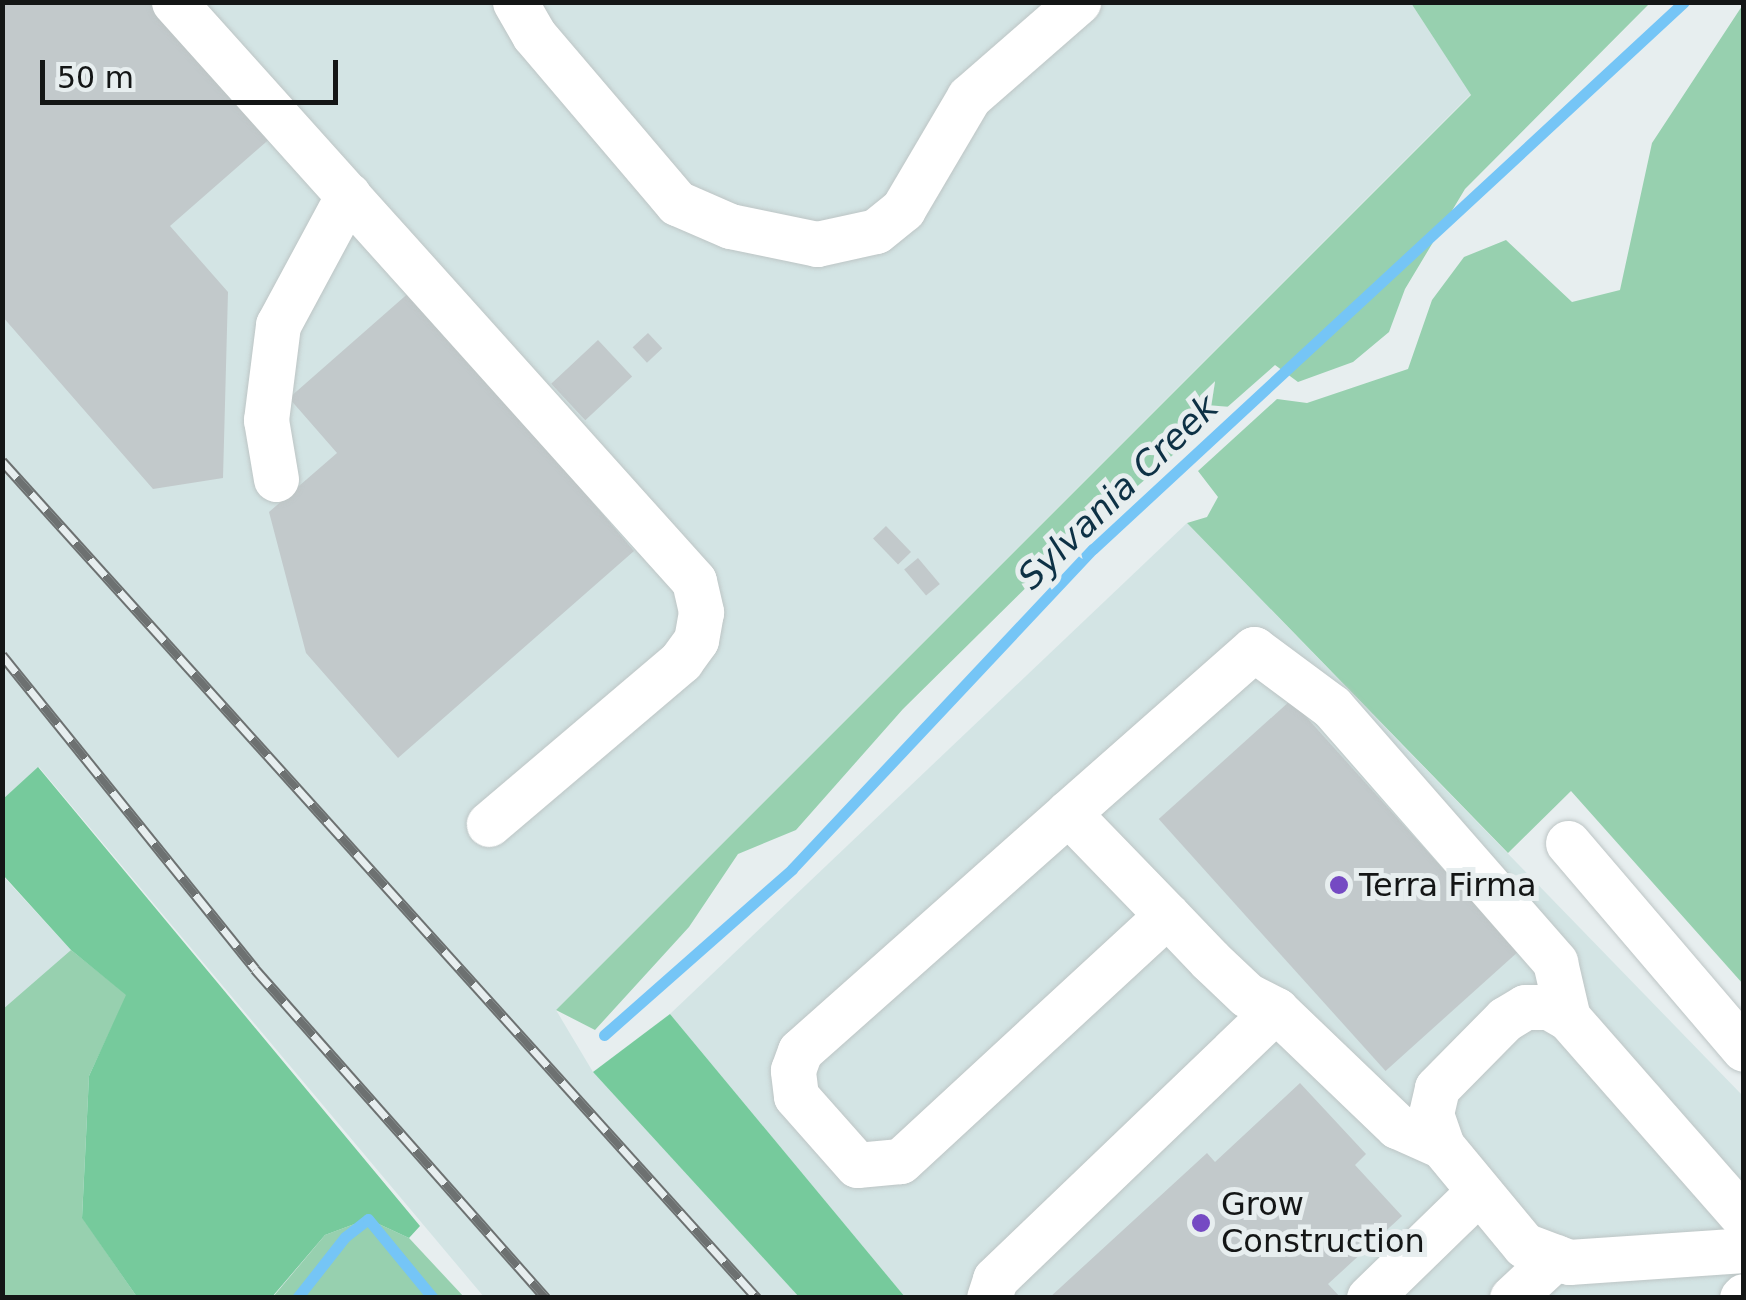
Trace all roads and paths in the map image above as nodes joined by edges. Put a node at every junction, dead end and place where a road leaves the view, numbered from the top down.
1 (174, 2) edge
2 (515, 2) edge
3 (1078, 2) edge
4 (348, 196) junction
5 (276, 478) dead end
6 (1068, 813) junction
7 (489, 824) dead end
8 (1568, 844) dead end
9 (1166, 916) junction
10 (1276, 1010) junction
11 (1568, 1018) junction
12 (1744, 1050) edge
13 (1442, 1146) junction
14 (1479, 1191) junction
15 (1744, 1218) edge
16 (1744, 1250) edge
17 (1556, 1257) junction
18 (989, 1298) edge
19 (1369, 1298) edge
20 (1512, 1298) edge

1 - 4 lane
2 - 3 lane
4 - 5 lane
4 - 7 lane
6 - 9 lane
6 - 9 lane
6 - 11 lane
8 - 12 lane
9 - 10 lane
10 - 13 lane
10 - 18 lane
11 - 13 lane
11 - 15 lane
13 - 14 lane
14 - 17 lane
14 - 19 lane
16 - 17 lane
17 - 20 lane

